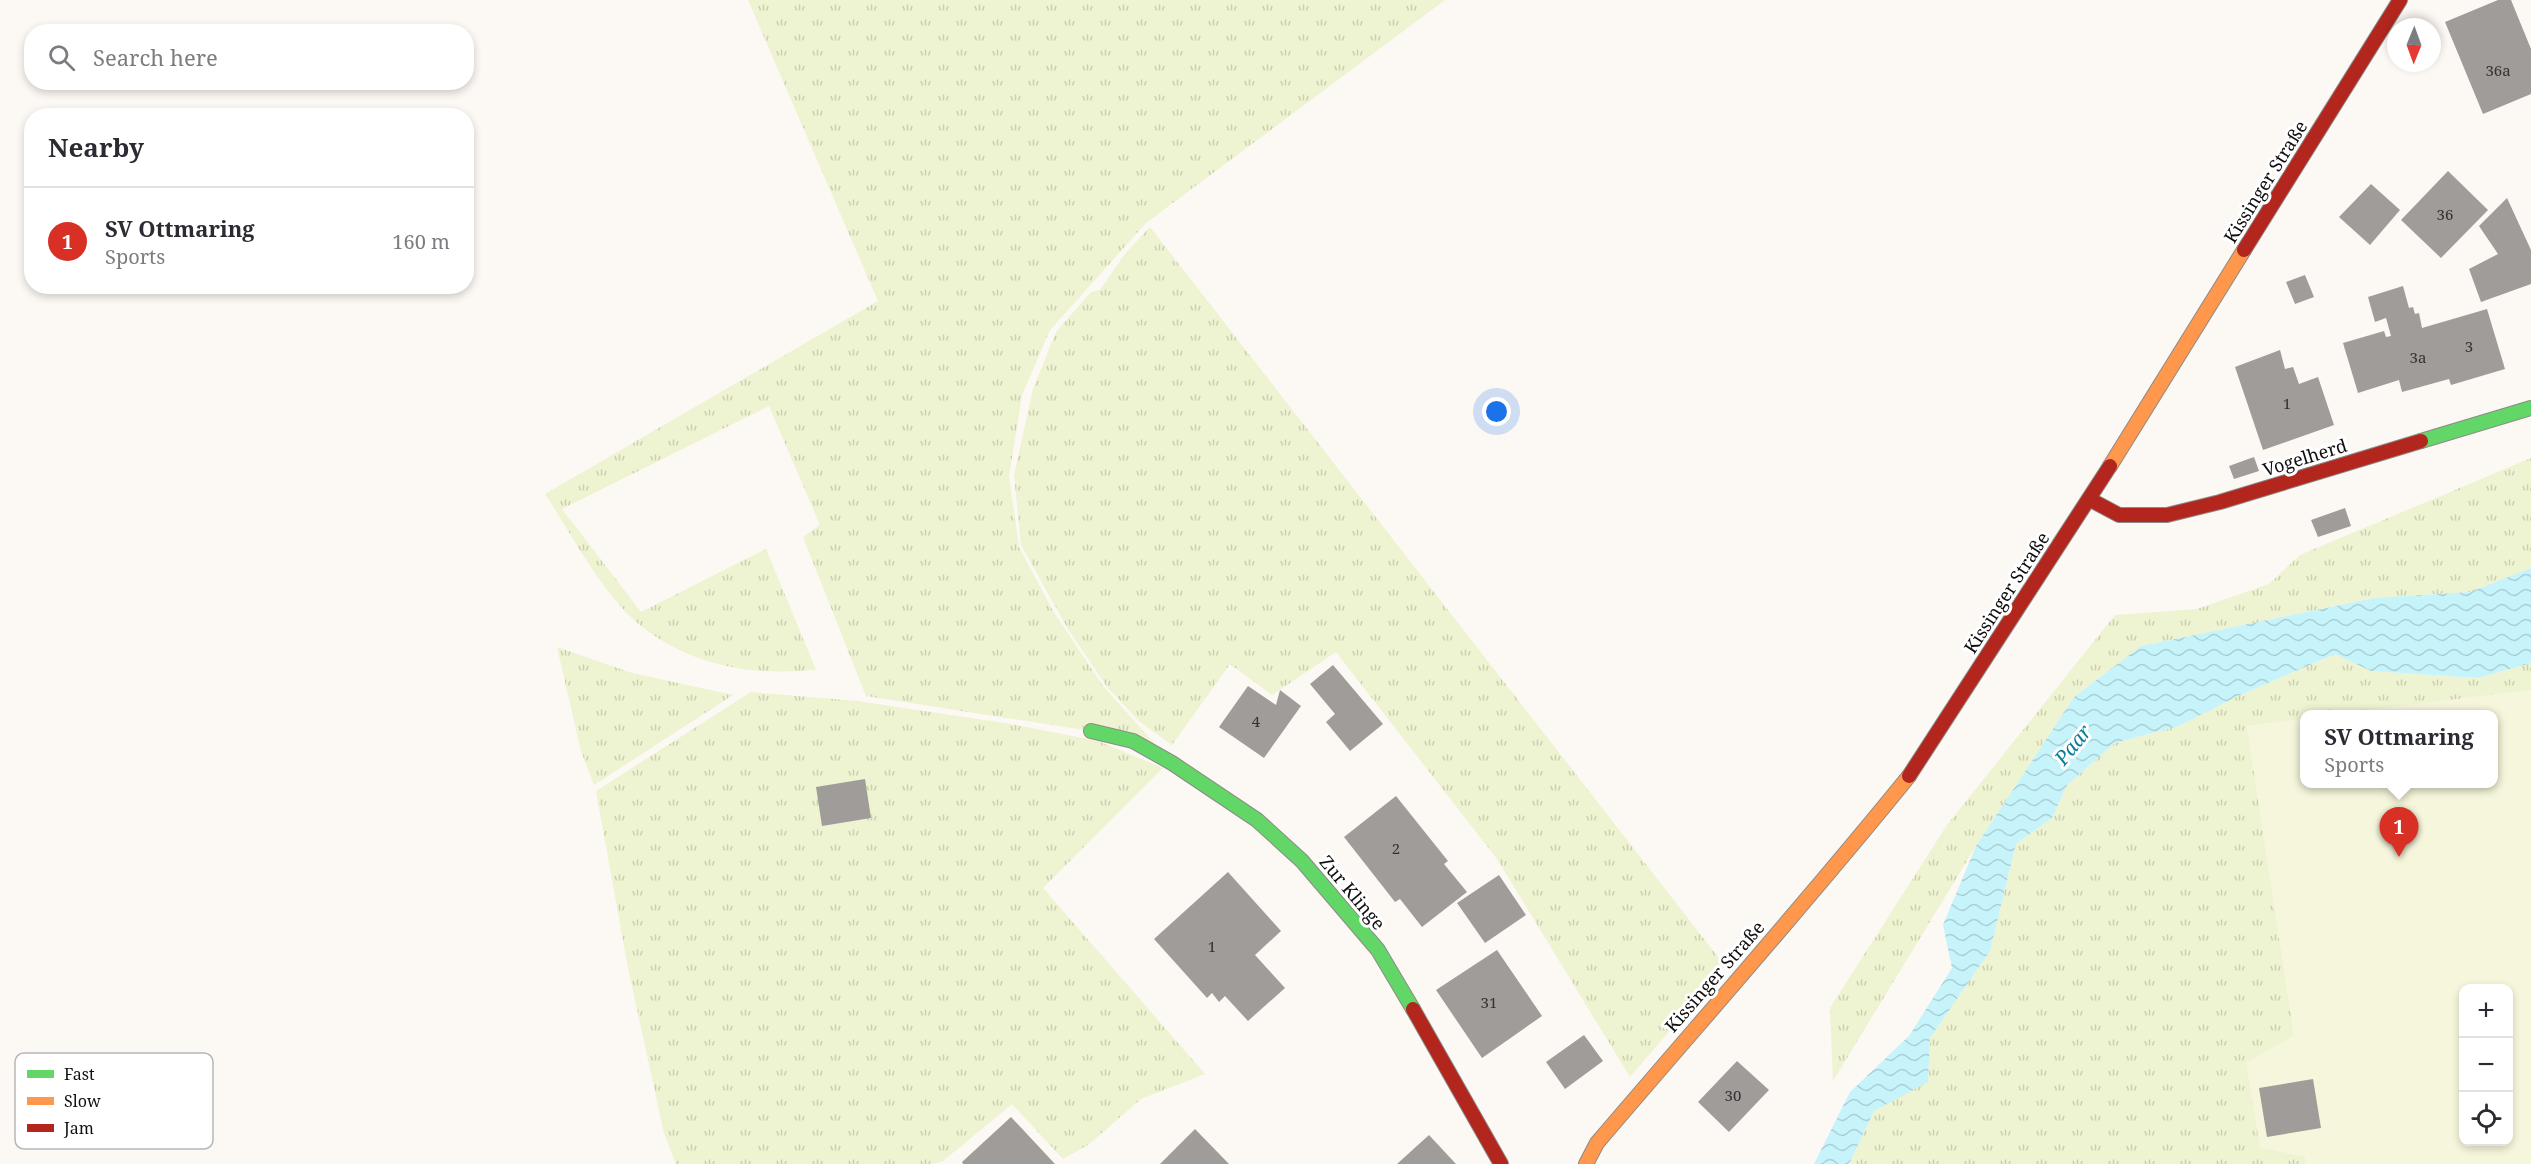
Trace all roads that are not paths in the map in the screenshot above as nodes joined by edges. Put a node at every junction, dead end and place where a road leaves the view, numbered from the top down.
1 (2400, 0) edge
2 (2531, 408) edge
3 (2089, 499) junction
4 (1091, 731) dead end
5 (1501, 1164) edge
6 (1586, 1164) edge

1 - 3 street, Kissinger Straße
2 - 3 street, Vogelherd
3 - 6 street, Kissinger Straße
4 - 5 street, Zur Klinge

